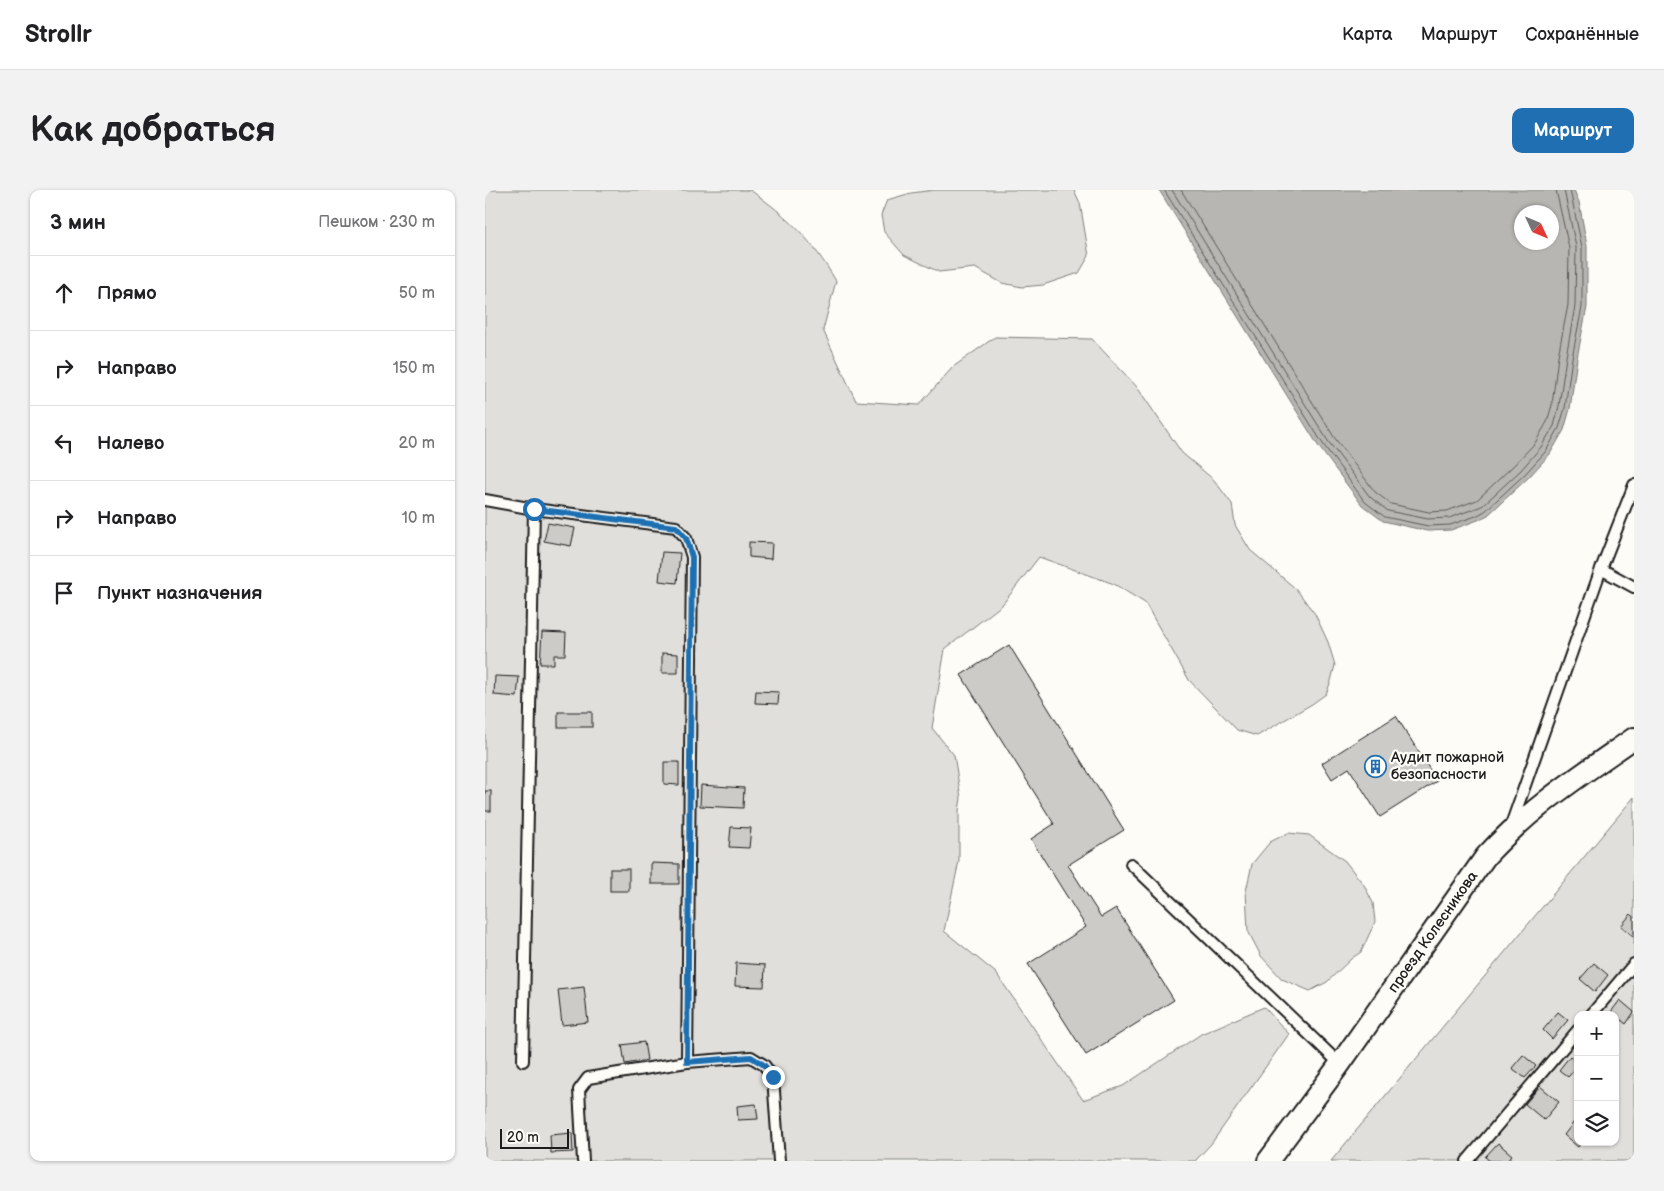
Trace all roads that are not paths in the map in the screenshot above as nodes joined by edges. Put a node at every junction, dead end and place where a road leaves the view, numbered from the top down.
1 (1634, 485) edge
2 (485, 500) edge
3 (534, 509) junction
4 (1601, 569) junction
5 (1634, 587) edge
6 (1634, 738) edge
7 (1509, 831) junction
8 (1131, 864) dead end
9 (1634, 964) edge
10 (1594, 1011) edge
11 (1574, 1035) edge
12 (523, 1061) dead end
13 (687, 1062) junction
14 (1340, 1064) junction
15 (583, 1161) edge
16 (779, 1161) edge
17 (1268, 1161) edge
18 (1467, 1161) edge

1 - 4 lane
2 - 3 lane
3 - 12 lane
3 - 13 lane
4 - 5 lane
4 - 7 lane
6 - 7 street, проезд Колесникова
7 - 14 street, проезд Колесникова
8 - 14 lane
9 - 10 lane
11 - 18 lane
13 - 15 lane
13 - 16 lane
14 - 17 street, проезд Колесникова

